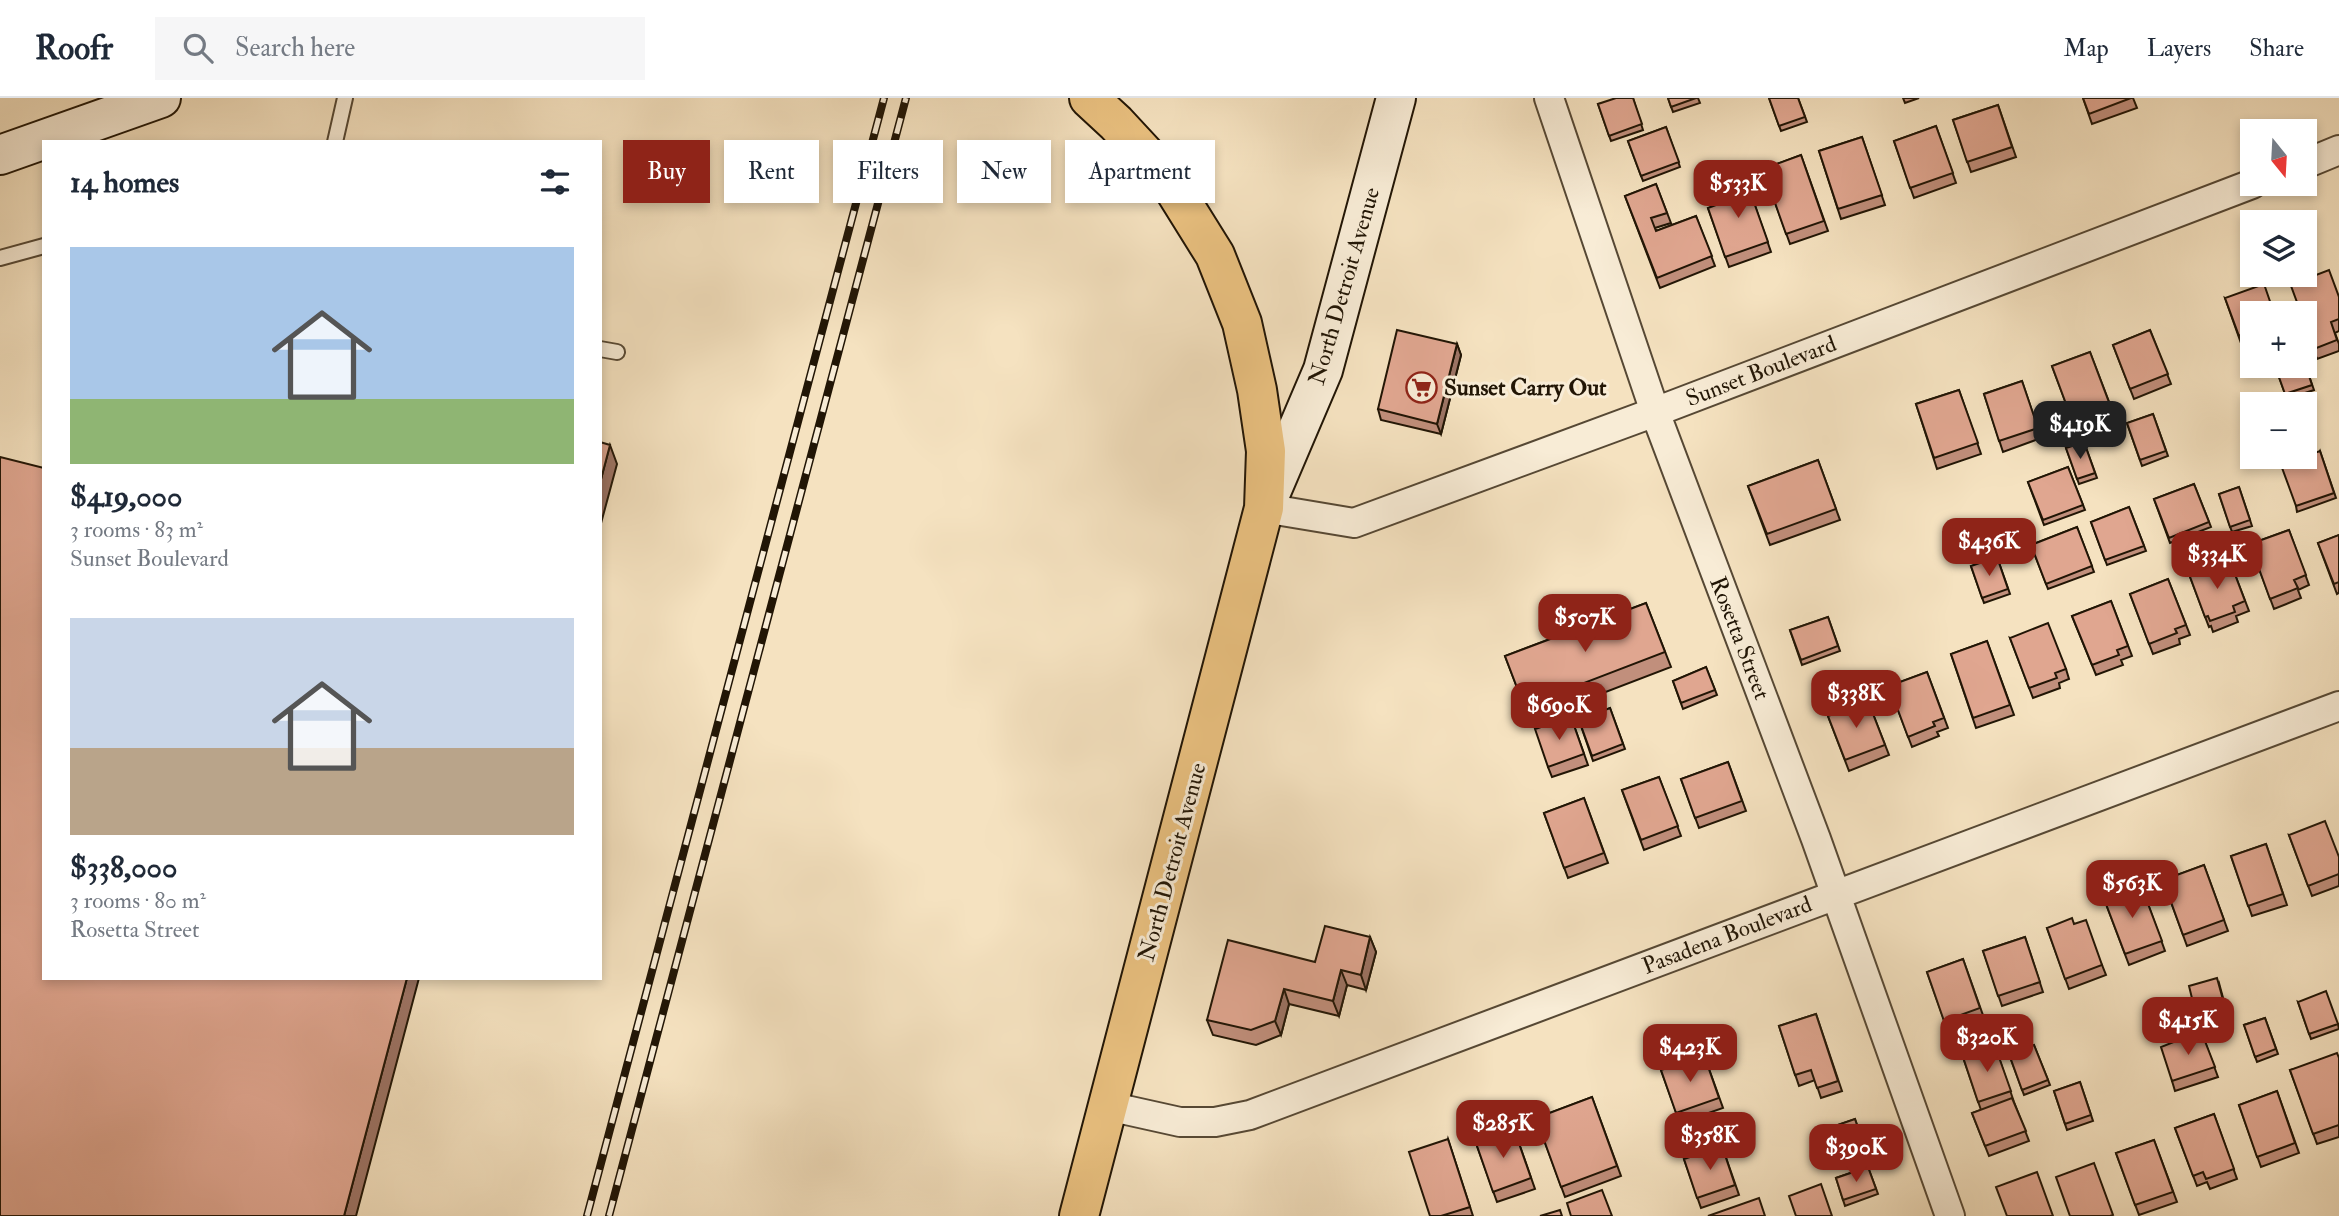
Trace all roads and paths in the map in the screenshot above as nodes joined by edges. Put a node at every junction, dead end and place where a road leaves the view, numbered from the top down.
1 (161, 98) edge
2 (345, 98) edge
3 (1089, 98) edge
4 (1396, 98) edge
5 (1549, 98) edge
6 (42, 140) edge
7 (42, 140) edge
8 (335, 140) edge
9 (2339, 150) edge
10 (0, 155) edge
11 (2317, 158) edge
12 (2240, 189) edge
13 (42, 247) edge
14 (0, 258) edge
15 (602, 349) edge
16 (617, 352) dead end
17 (1655, 412) junction
18 (1264, 508) junction
19 (2339, 706) edge
20 (1835, 894) junction
21 (1108, 1106) junction
22 (1079, 1216) edge
23 (1951, 1216) edge

1 - 6 street
2 - 8 lane
3 - 18 main road, North Detroit Avenue
4 - 18 street, North Detroit Avenue
5 - 17 street, Rosetta Street
7 - 10 street
9 - 11 street
12 - 17 street, Sunset Boulevard
13 - 14 lane
15 - 16 lane
17 - 18 street, Sunset Boulevard
17 - 20 street, Rosetta Street
18 - 21 main road, North Detroit Avenue
19 - 20 street, Pasadena Boulevard
20 - 21 street, Pasadena Boulevard
20 - 23 street, Rosetta Street
21 - 22 main road, North Detroit Avenue

